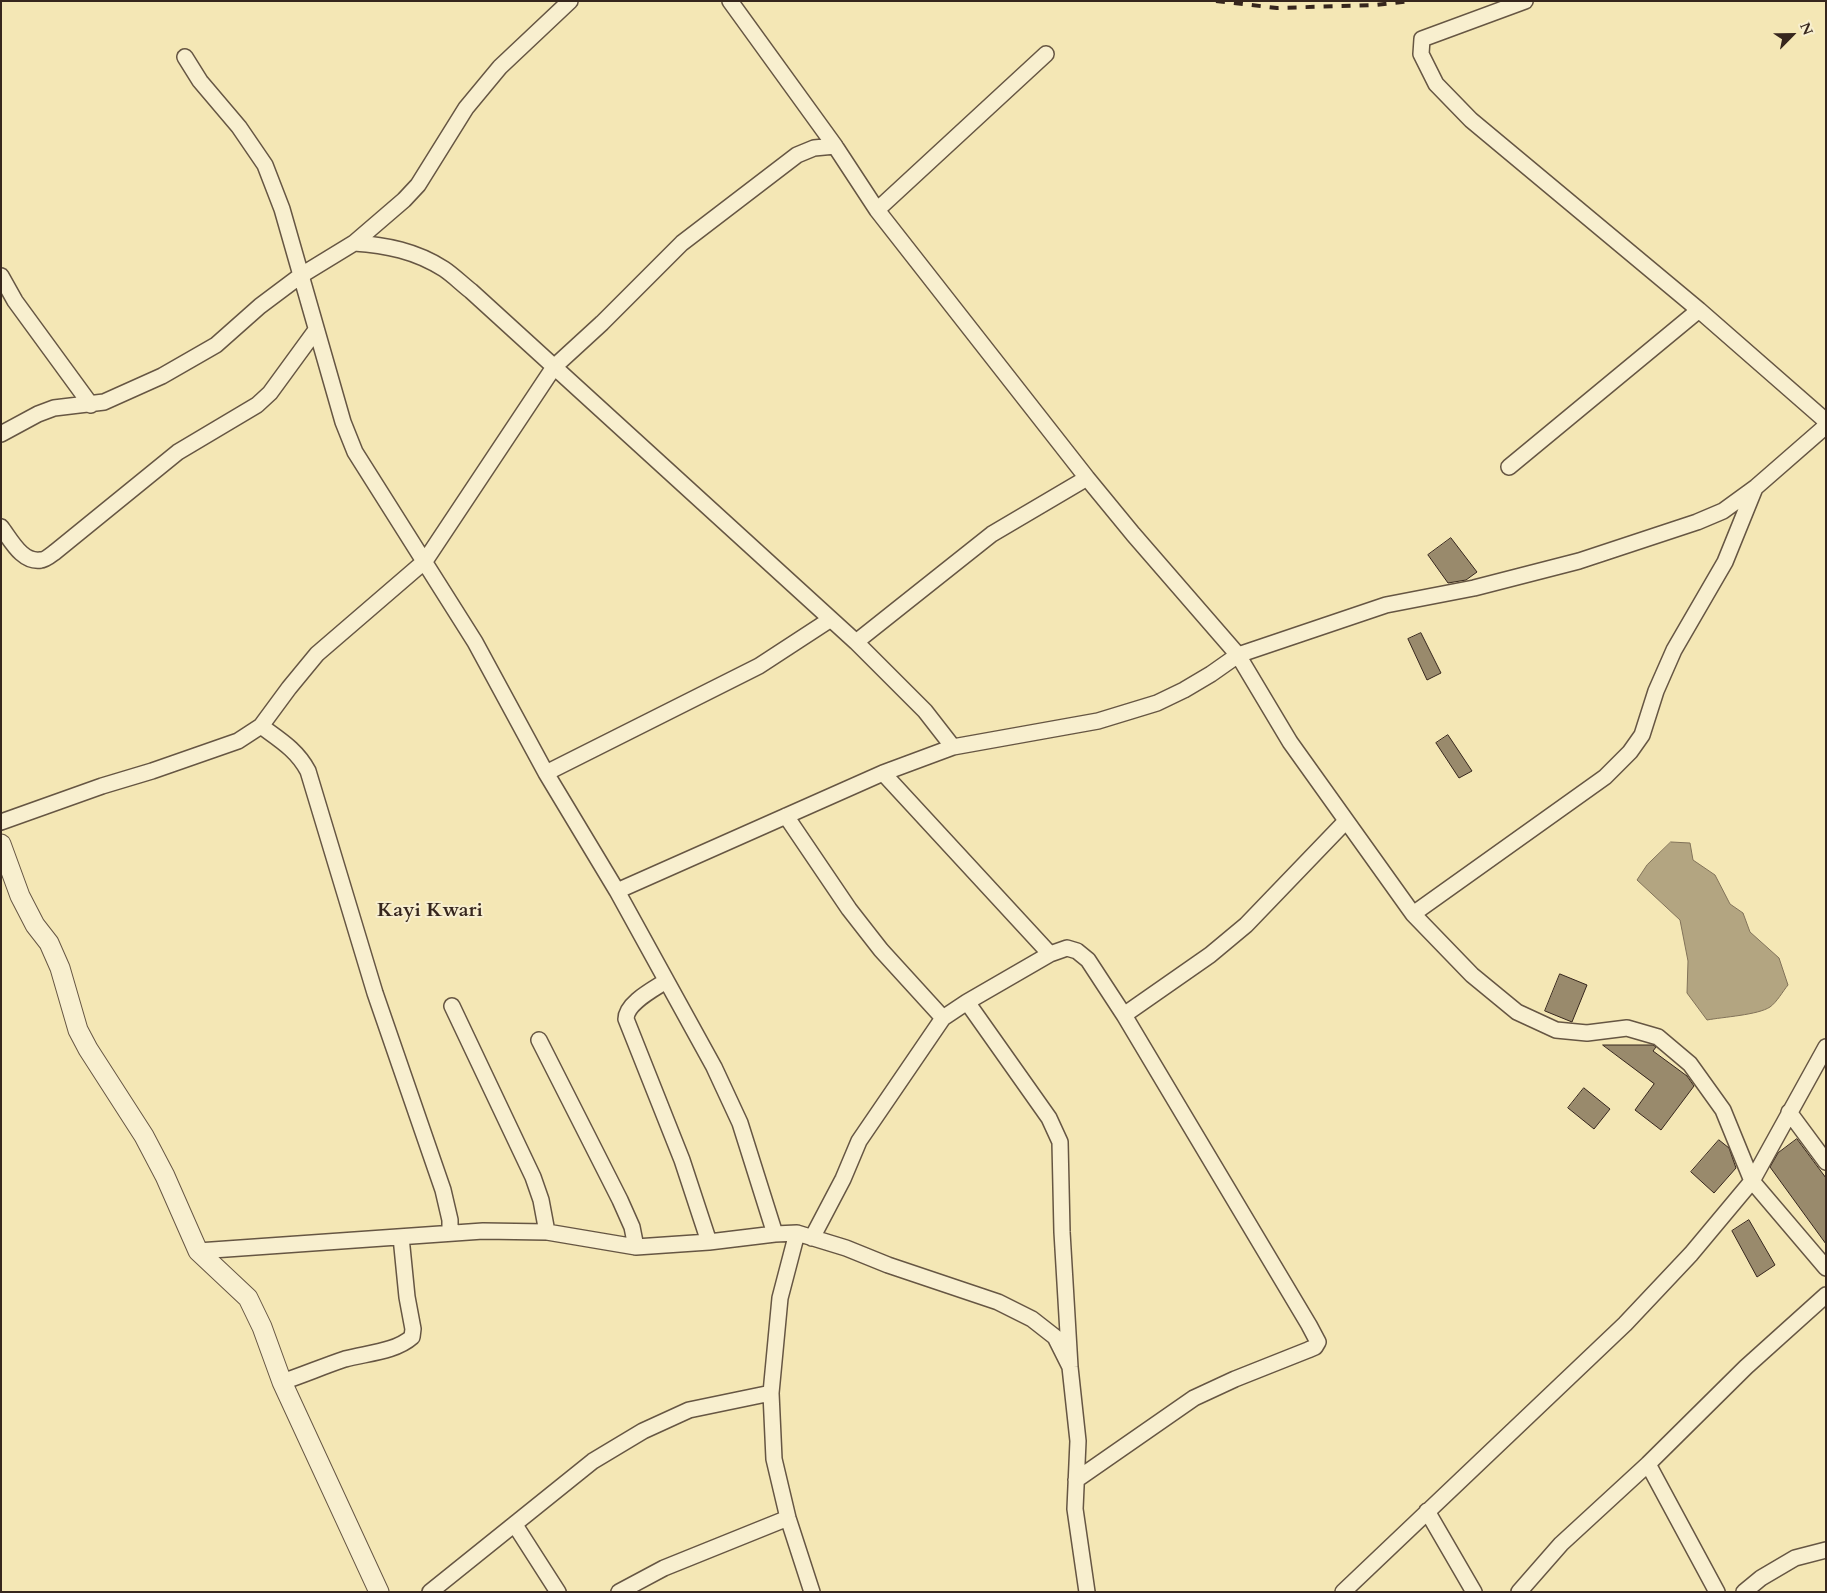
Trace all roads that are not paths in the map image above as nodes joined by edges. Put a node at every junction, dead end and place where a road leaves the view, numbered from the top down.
1 (570, 1) edge
2 (730, 1) edge
3 (1525, 1) edge
4 (1046, 54) dead end
5 (185, 57) dead end
6 (835, 146) junction
7 (877, 210) junction
8 (354, 243) junction
9 (1, 276) edge
10 (300, 276) junction
11 (1698, 310) junction
12 (316, 330) junction
13 (554, 366) junction
14 (91, 404) junction
15 (1826, 421) edge
16 (1826, 426) edge
17 (1, 434) edge
18 (1509, 467) dead end
19 (1087, 478) junction
20 (1756, 487) junction
21 (1, 527) edge
22 (425, 561) junction
23 (831, 619) junction
24 (856, 642) junction
25 (1238, 655) junction
26 (261, 726) junction
27 (953, 747) junction
28 (546, 773) junction
29 (883, 773) junction
30 (786, 816) junction
31 (1346, 821) junction
32 (1, 822) edge
33 (1, 844) edge
34 (617, 892) junction
35 (1413, 914) junction
36 (1050, 954) junction
37 (666, 981) junction
38 (967, 1002) junction
39 (452, 1006) dead end
40 (1124, 1015) junction
41 (943, 1018) junction
42 (539, 1040) dead end
43 (1826, 1047) edge
44 (1789, 1112) junction
45 (1826, 1162) edge
46 (1752, 1181) junction
47 (547, 1232) junction
48 (450, 1233) junction
49 (797, 1233) junction
50 (775, 1234) junction
51 (401, 1237) junction
52 (812, 1238) junction
53 (709, 1242) junction
54 (636, 1247) junction
55 (198, 1251) junction
56 (1826, 1268) edge
57 (1826, 1295) edge
58 (1070, 1368) junction
59 (282, 1382) junction
60 (771, 1393) junction
61 (1648, 1464) junction
62 (1076, 1480) junction
63 (1427, 1511) junction
64 (788, 1518) junction
65 (515, 1525) junction
66 (1826, 1550) edge
67 (379, 1592) edge
68 (430, 1592) edge
69 (558, 1592) edge
70 (619, 1592) edge
71 (812, 1592) edge
72 (1087, 1592) edge
73 (1342, 1592) edge
74 (1474, 1592) edge
75 (1519, 1592) edge
76 (1717, 1592) edge
77 (1744, 1592) edge

1 - 8 street
2 - 6 street
3 - 11 street
4 - 7 street
5 - 10 street
6 - 7 street
6 - 13 street
7 - 19 street
8 - 10 street
8 - 13 street
9 - 14 street
10 - 12 street
10 - 14 street
11 - 15 street
11 - 18 street
12 - 21 street
12 - 22 street
13 - 22 street
13 - 23 street
14 - 17 street
16 - 20 street
19 - 24 street
19 - 25 street
20 - 25 street
20 - 35 street
22 - 26 street
22 - 28 street
23 - 24 street
23 - 28 street
24 - 27 street
25 - 27 street
25 - 31 street
26 - 32 street
26 - 48 street
27 - 29 street
28 - 34 street
29 - 30 street
29 - 36 street
30 - 34 street
30 - 41 street
31 - 35 street
31 - 40 street
33 - 55 street
34 - 37 street
35 - 46 street
36 - 38 street
36 - 40 street
37 - 50 street
37 - 53 street
38 - 41 street
38 - 58 street
39 - 47 street
40 - 62 street
41 - 52 street
42 - 54 street
43 - 44 street
44 - 45 street
44 - 46 street
46 - 56 street
46 - 63 street
47 - 48 street
47 - 54 street
48 - 51 street
49 - 50 street
49 - 52 street
49 - 60 street
50 - 53 street
51 - 55 street
51 - 59 street
52 - 58 street
53 - 54 street
55 - 59 street
57 - 61 street
58 - 62 street
59 - 67 street
60 - 64 street
60 - 65 street
61 - 75 street
61 - 76 street
62 - 72 street
63 - 73 street
63 - 74 street
64 - 70 street
64 - 71 street
65 - 68 street
65 - 69 street
66 - 77 street

